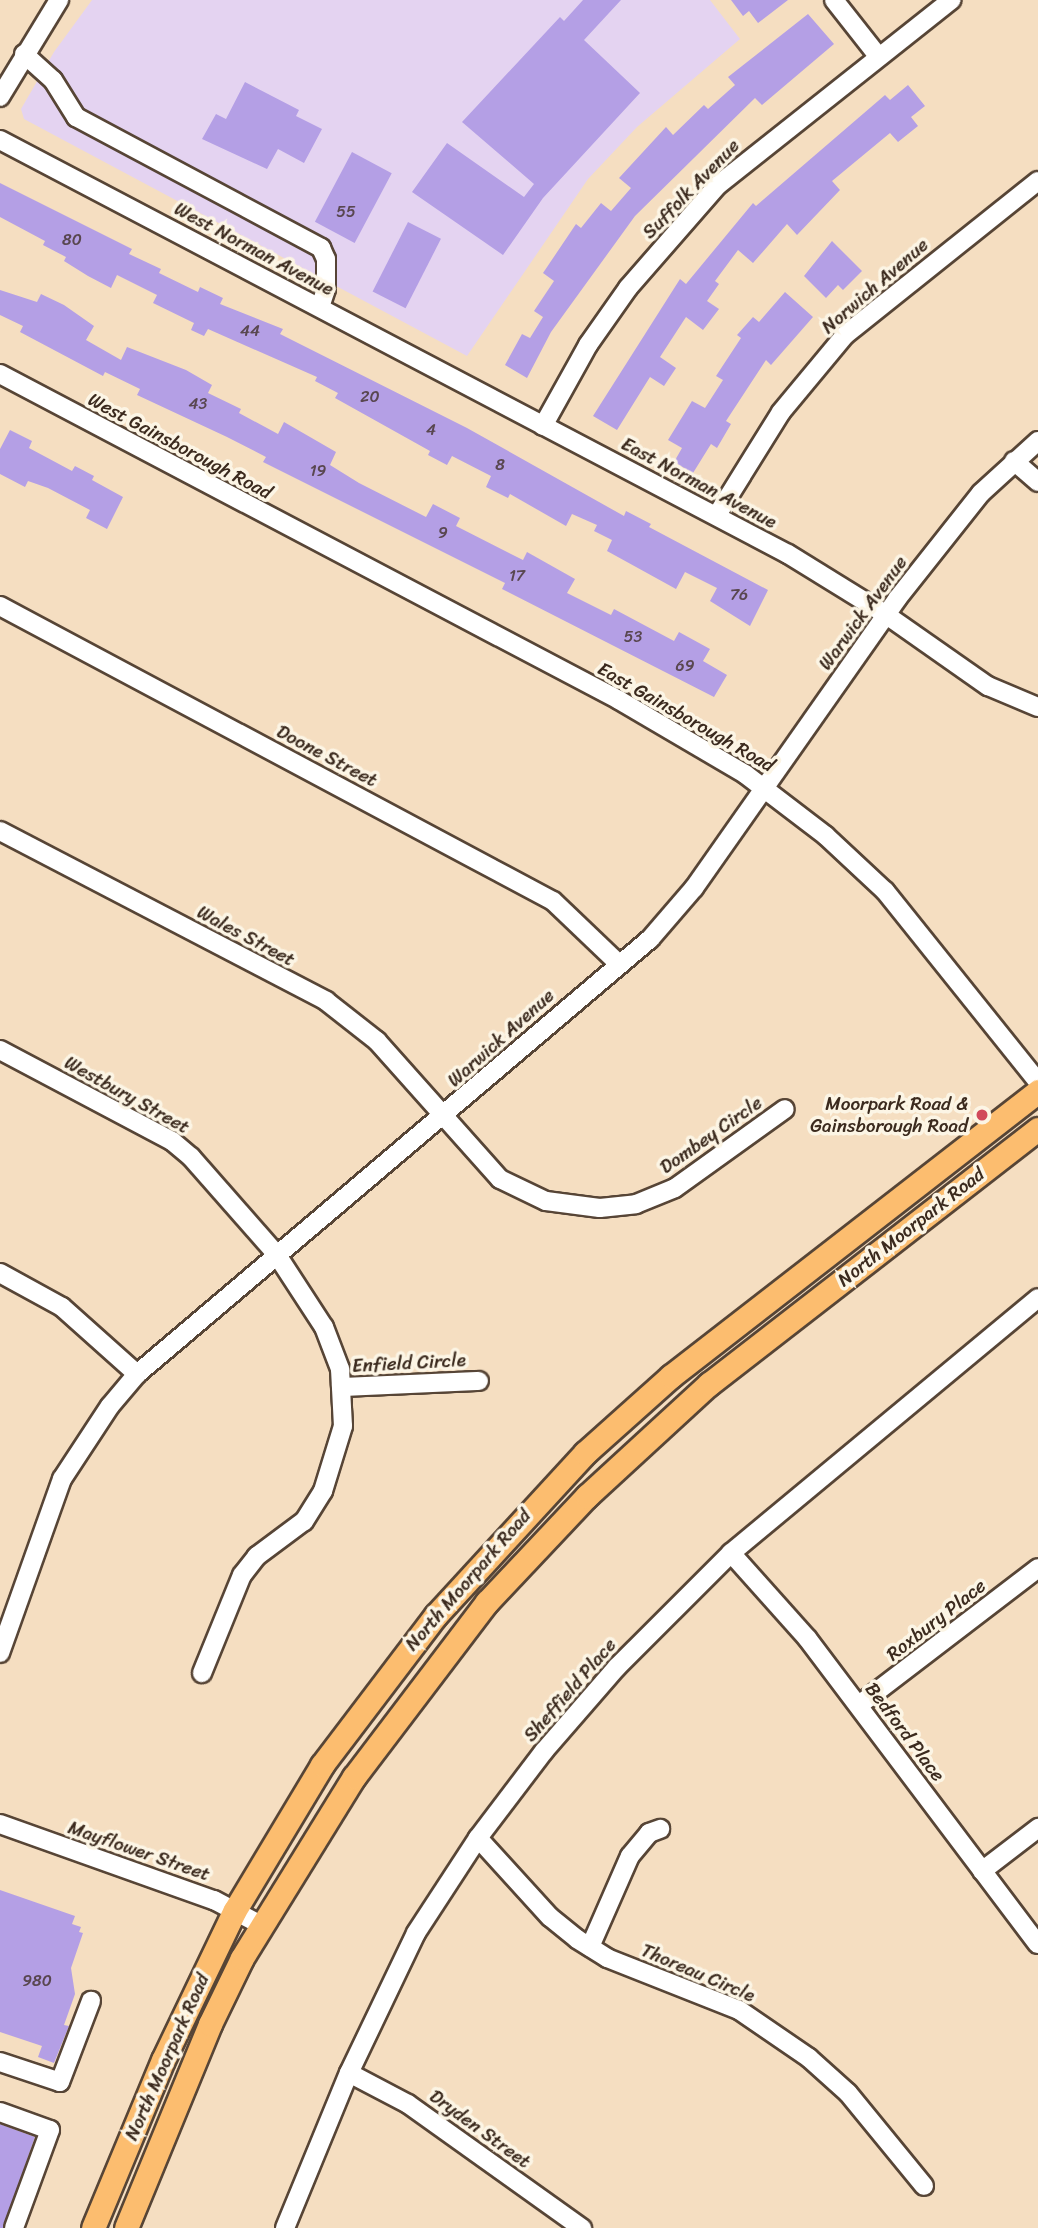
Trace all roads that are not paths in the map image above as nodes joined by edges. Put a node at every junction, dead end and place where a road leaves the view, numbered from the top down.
1 (59, 0) edge
2 (834, 0) edge
3 (951, 0) edge
4 (24, 54) junction
5 (877, 56) junction
6 (0, 97) edge
7 (0, 140) edge
8 (1038, 181) edge
9 (320, 307) junction
10 (0, 374) edge
11 (489, 397) joint
12 (543, 426) junction
13 (1038, 441) edge
14 (1014, 461) junction
15 (1038, 481) edge
16 (717, 515) junction
17 (340, 554) joint
18 (0, 606) edge
19 (886, 614) junction
20 (1038, 707) edge
21 (765, 787) junction
22 (0, 831) edge
23 (619, 964) junction
24 (0, 1050) edge
25 (1038, 1082) edge
26 (1038, 1091) edge
27 (785, 1109) dead end
28 (443, 1118) junction
29 (1038, 1129) edge
30 (277, 1255) junction
31 (0, 1273) edge
32 (1038, 1298) edge
33 (137, 1374) junction
34 (479, 1381) dead end
35 (341, 1387) junction
36 (731, 1553) junction
37 (1038, 1568) edge
38 (0, 1653) edge
39 (202, 1672) dead end
40 (859, 1705) junction
41 (0, 1824) edge
42 (1038, 1828) edge
43 (660, 1829) dead end
44 (478, 1838) junction
45 (982, 1871) junction
46 (235, 1910) junction
47 (261, 1925) junction
48 (1038, 1944) edge
49 (590, 1947) junction
50 (91, 2001) dead end
51 (0, 2062) edge
52 (349, 2073) junction
53 (0, 2112) edge
54 (924, 2186) dead end
55 (14, 2228) edge
56 (93, 2228) edge
57 (126, 2228) edge
58 (285, 2228) edge
59 (582, 2228) edge

1 - 4 street
2 - 5 street
3 - 5 street, Suffolk Avenue
4 - 6 street
4 - 9 street
5 - 12 street, Suffolk Avenue
7 - 9 street, West Norman Avenue
8 - 16 street, Norwich Avenue
9 - 11 street, West Norman Avenue
10 - 17 street, West Gainsborough Road
11 - 12 street, East Norman Avenue
12 - 16 street, East Norman Avenue
13 - 14 street, Warwick Avenue
14 - 15 street
14 - 19 street, Warwick Avenue
16 - 19 street, East Norman Avenue
17 - 21 street, East Gainsborough Road
18 - 23 street, Doone Street
19 - 20 street, East Norman Avenue
19 - 21 street, Warwick Avenue
21 - 23 street, Warwick Avenue
21 - 25 street, East Gainsborough Road
22 - 28 street, Wales Street
23 - 28 street, Warwick Avenue
24 - 30 street, Westbury Street
26 - 46 main road, North Moorpark Road
27 - 28 street, Dombey Circle
28 - 30 street, Warwick Avenue
29 - 47 main road, North Moorpark Road
30 - 33 street, Warwick Avenue
30 - 35 street, Westbury Street
31 - 33 street
32 - 36 street, Sheffield Place
33 - 38 street, Warwick Avenue
34 - 35 street, Enfield Circle
35 - 39 street, Westbury Street
36 - 40 street, Bedford Place
36 - 44 street, Sheffield Place
37 - 40 street, Roxbury Place
40 - 45 street, Bedford Place
41 - 46 street, Mayflower Street
42 - 45 street
43 - 49 street
44 - 49 street, Thoreau Circle
44 - 52 street, Sheffield Place
45 - 48 street, Bedford Place
46 - 47 street, Mayflower Street
46 - 56 main road, North Moorpark Road
47 - 57 main road, North Moorpark Road
49 - 54 street, Thoreau Circle
50 - 51 street
52 - 58 street, Sheffield Place
52 - 59 street, Dryden Street
53 - 55 street

